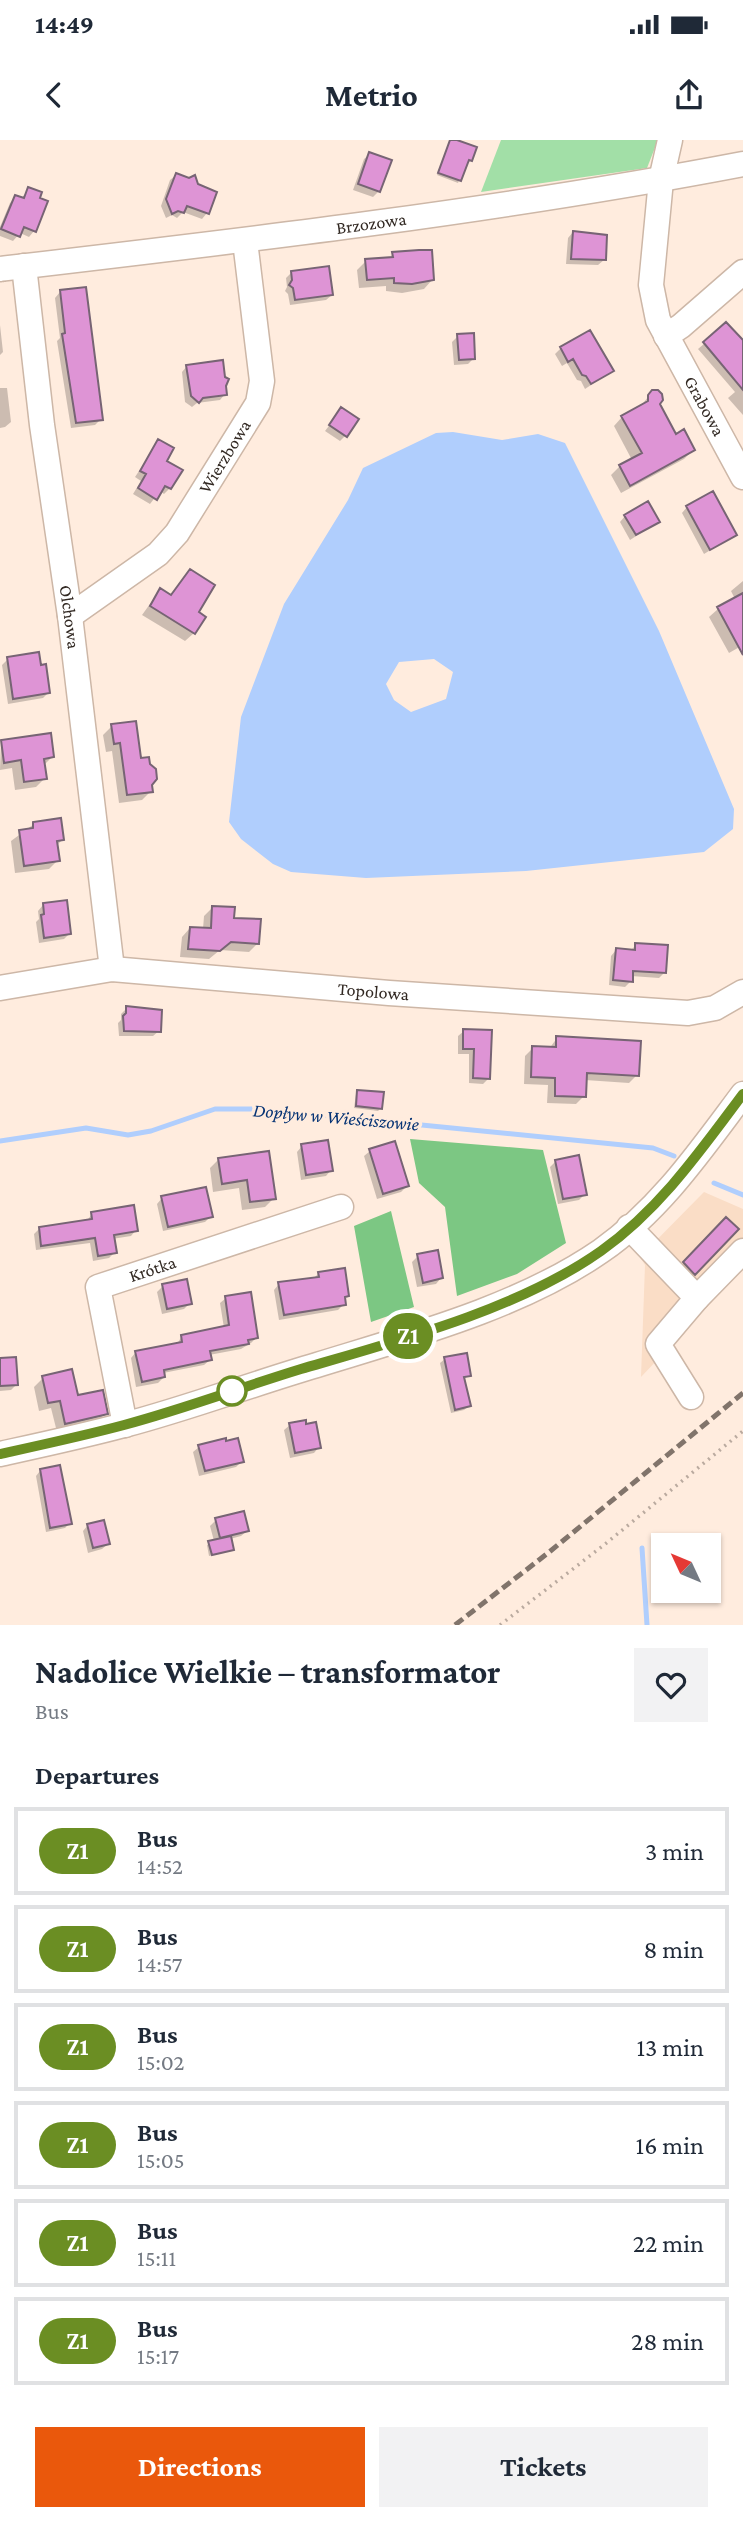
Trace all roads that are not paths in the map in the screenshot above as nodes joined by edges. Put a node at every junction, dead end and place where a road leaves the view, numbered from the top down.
1 (670, 140) edge
2 (743, 164) edge
3 (661, 180) junction
4 (245, 241) junction
5 (12, 267) edge
6 (743, 272) edge
7 (666, 336) junction
8 (743, 477) edge
9 (70, 616) junction
10 (113, 969) junction
11 (0, 988) edge
12 (743, 992) edge
13 (743, 1094) edge
14 (341, 1207) dead end
15 (629, 1227) junction
16 (743, 1251) edge
17 (697, 1298) junction
18 (691, 1398) dead end
19 (124, 1425) junction
20 (0, 1454) edge

1 - 3 street, Grabowa
2 - 3 street, Brzozowa
3 - 4 street, Brzozowa
3 - 7 street, Grabowa
4 - 5 street, Brzozowa
4 - 9 street, Wierzbowa
5 - 9 street, Olchowa
6 - 7 street
7 - 8 street, Grabowa
9 - 10 street, Olchowa
10 - 11 street, Topolowa
10 - 12 street, Topolowa
13 - 15 street
14 - 19 street, Krótka
15 - 17 street
15 - 19 street
16 - 17 street
17 - 18 street
19 - 20 street

